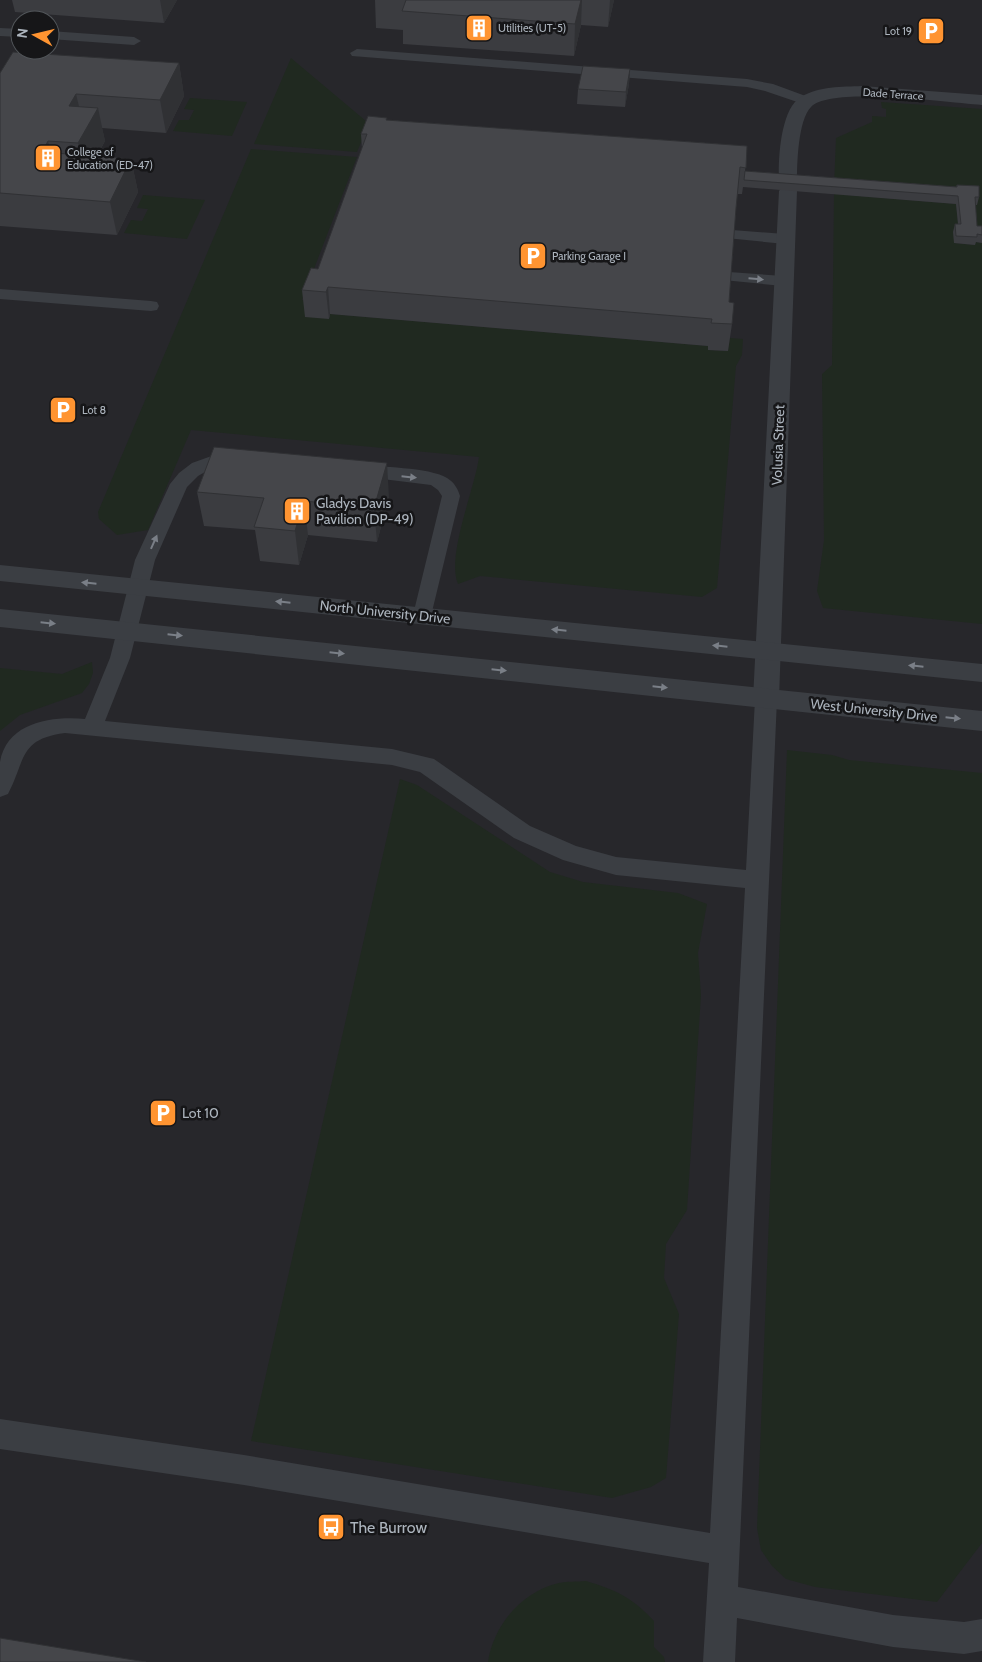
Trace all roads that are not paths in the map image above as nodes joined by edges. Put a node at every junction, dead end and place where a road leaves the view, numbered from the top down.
1 (60, 36) edge
2 (134, 41) dead end
3 (356, 53) dead end
4 (982, 100) edge
5 (806, 101) junction
6 (732, 235) edge
7 (784, 240) junction
8 (729, 277) edge
9 (783, 281) junction
10 (0, 294) edge
11 (152, 306) dead end
12 (257, 461) edge
13 (340, 470) edge
14 (0, 573) edge
15 (138, 588) junction
16 (423, 616) junction
17 (0, 618) edge
18 (127, 630) junction
19 (769, 651) junction
20 (982, 673) edge
21 (766, 699) junction
22 (982, 721) edge
23 (92, 727) junction
24 (0, 788) edge
25 (757, 880) junction
26 (0, 1434) edge
27 (725, 1551) junction
28 (722, 1600) junction
29 (976, 1639) edge
30 (719, 1662) edge

1 - 2 lane
3 - 5 lane
4 - 5 street, Dade Terrace
5 - 7 street, Volusia Street
6 - 7 lane
7 - 9 street, Volusia Street
8 -> 9 lane
9 - 19 street, Volusia Street
10 - 11 lane
15 -> 12 lane
13 -> 16 lane
15 -> 14 street, North University Drive
16 -> 15 street, North University Drive
15 - 18 lane
19 -> 16 street, North University Drive
17 -> 18 street
18 -> 21 street
18 - 23 lane
20 -> 19 street
19 - 21 street, Volusia Street
21 -> 22 street, West University Drive
21 - 25 lane
23 - 24 lane
23 - 25 lane
25 - 27 lane
26 - 27 lane
27 - 28 lane
28 - 29 lane
28 - 30 lane

